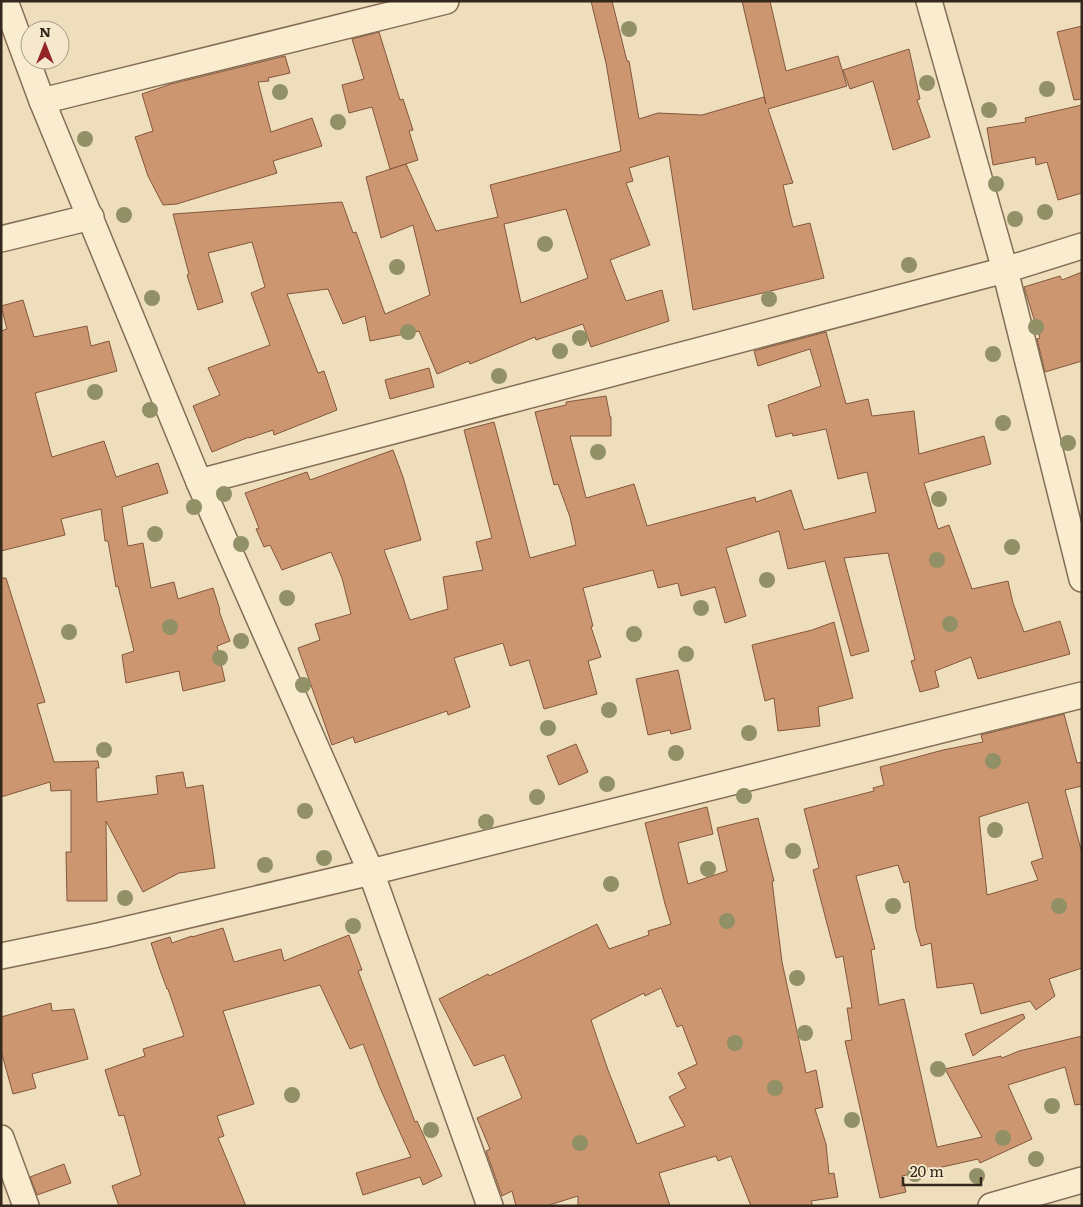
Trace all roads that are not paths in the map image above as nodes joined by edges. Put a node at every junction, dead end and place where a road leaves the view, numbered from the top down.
1 (5, 1) edge
2 (446, 1) edge
3 (929, 1) edge
4 (42, 101) junction
5 (91, 217) junction
6 (1, 239) edge
7 (1082, 246) edge
8 (1005, 270) junction
9 (199, 482) junction
10 (1082, 579) edge
11 (1082, 696) edge
12 (371, 872) junction
13 (1, 956) edge
14 (1, 1138) edge
15 (1082, 1180) edge
16 (26, 1206) edge
17 (490, 1206) edge
18 (990, 1206) edge

1 - 4 street
2 - 4 street
3 - 8 street
4 - 5 street
5 - 6 street
5 - 9 street
7 - 8 street
8 - 9 street
8 - 10 street
9 - 12 street
11 - 12 street
12 - 13 street
12 - 17 street
14 - 16 street
15 - 18 street

